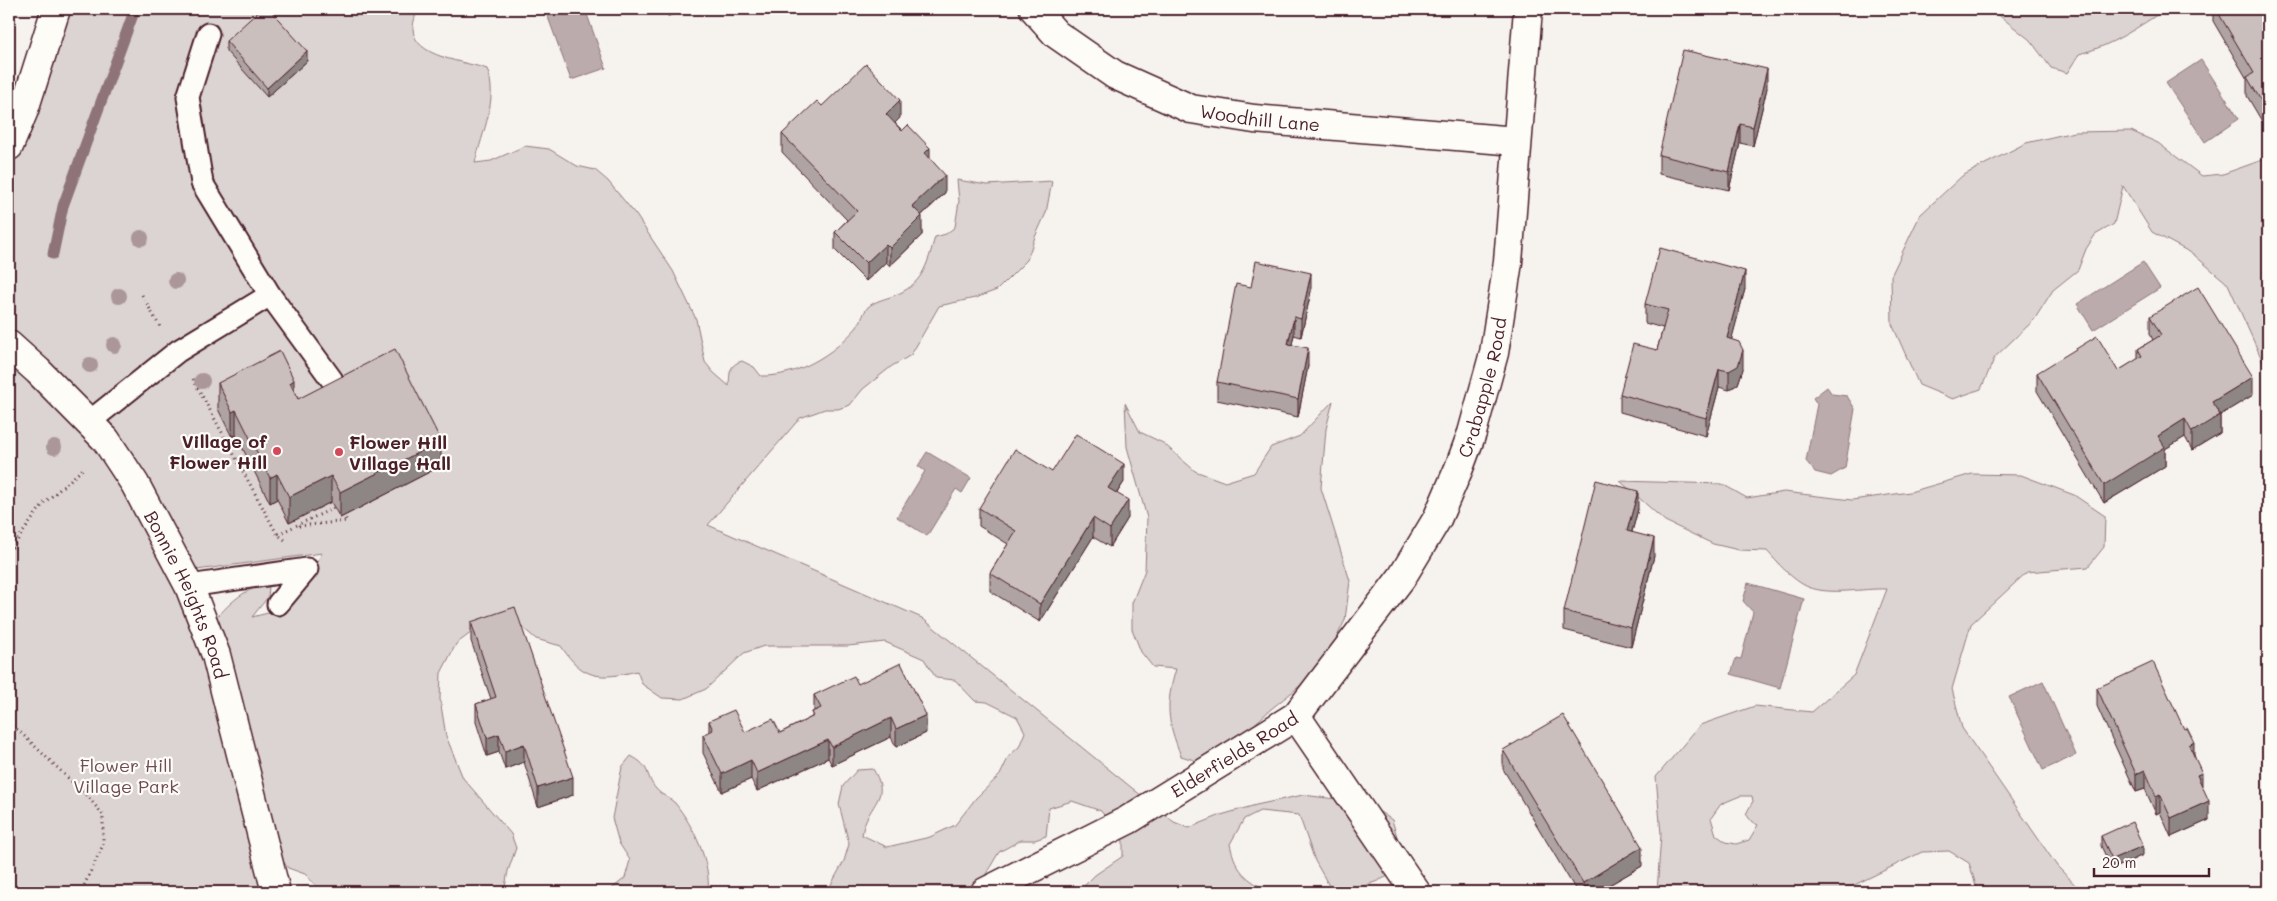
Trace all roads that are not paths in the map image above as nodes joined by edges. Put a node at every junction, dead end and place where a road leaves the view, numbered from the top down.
1 (56, 9) edge
2 (1034, 9) edge
3 (1528, 9) edge
4 (208, 34) dead end
5 (1516, 141) junction
6 (9, 146) edge
7 (270, 295) junction
8 (9, 345) edge
9 (332, 380) edge
10 (89, 422) junction
11 (189, 586) junction
12 (278, 604) dead end
13 (1296, 716) junction
14 (276, 892) edge
15 (985, 892) edge
16 (1416, 892) edge

1 - 6 street
2 - 5 street, Woodhill Lane
3 - 5 street, Crabapple Road
4 - 7 lane
5 - 13 street, Crabapple Road
7 - 9 lane
7 - 10 lane
8 - 10 street, Bonnie Heights Road
10 - 11 street, Bonnie Heights Road
11 - 12 lane
11 - 14 street, Bonnie Heights Road
13 - 15 street, Elderfields Road
13 - 16 street, Elderfields Road

